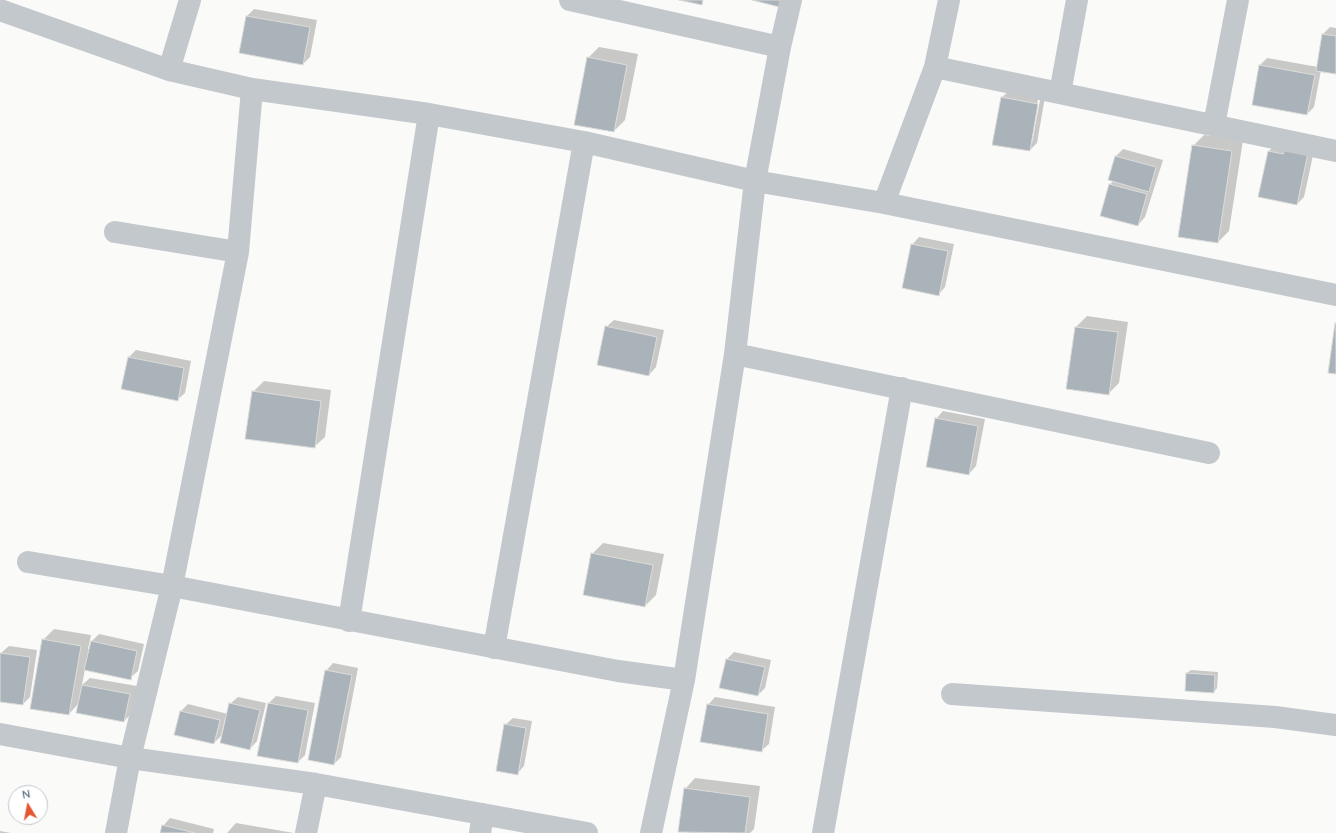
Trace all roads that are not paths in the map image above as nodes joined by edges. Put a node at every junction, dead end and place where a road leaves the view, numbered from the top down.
1 (190, 0) edge
2 (570, 0) edge
3 (791, 0) edge
4 (949, 0) edge
5 (1077, 0) edge
6 (1238, 0) edge
7 (641, 8) edge
8 (0, 10) edge
9 (780, 47) junction
10 (935, 67) junction
11 (169, 70) junction
12 (252, 89) junction
13 (1060, 93) junction
14 (429, 114) junction
15 (1214, 125) junction
16 (584, 142) junction
17 (1336, 151) edge
18 (755, 181) junction
19 (884, 203) junction
20 (115, 232) dead end
21 (238, 252) junction
22 (1336, 295) edge
23 (734, 354) junction
24 (902, 388) junction
25 (1209, 453) dead end
26 (28, 562) dead end
27 (172, 586) junction
28 (349, 621) junction
29 (494, 648) junction
30 (684, 680) junction
31 (952, 694) dead end
32 (1336, 725) edge
33 (0, 734) edge
34 (130, 758) junction
35 (316, 784) junction
36 (482, 824) edge
37 (116, 833) edge
38 (306, 833) edge
39 (587, 833) edge
40 (651, 833) edge
41 (822, 833) edge

1 - 11 street
2 - 7 street
3 - 9 street
4 - 10 street
5 - 13 street
6 - 15 street
7 - 9 street
8 - 11 street
9 - 18 street
10 - 13 street
10 - 19 street
11 - 12 street
12 - 14 street
12 - 21 street
13 - 15 street
14 - 16 street
14 - 28 street
15 - 17 street
16 - 18 street
16 - 29 street
18 - 19 street
18 - 23 street
19 - 22 street
20 - 21 street
21 - 27 street
23 - 24 street
23 - 30 street
24 - 25 street
24 - 41 street
26 - 27 street
27 - 28 street
27 - 34 street
28 - 29 street
29 - 30 street
30 - 40 street
31 - 32 street
33 - 34 street
34 - 35 street
34 - 37 street
35 - 36 street
35 - 38 street
36 - 39 street

